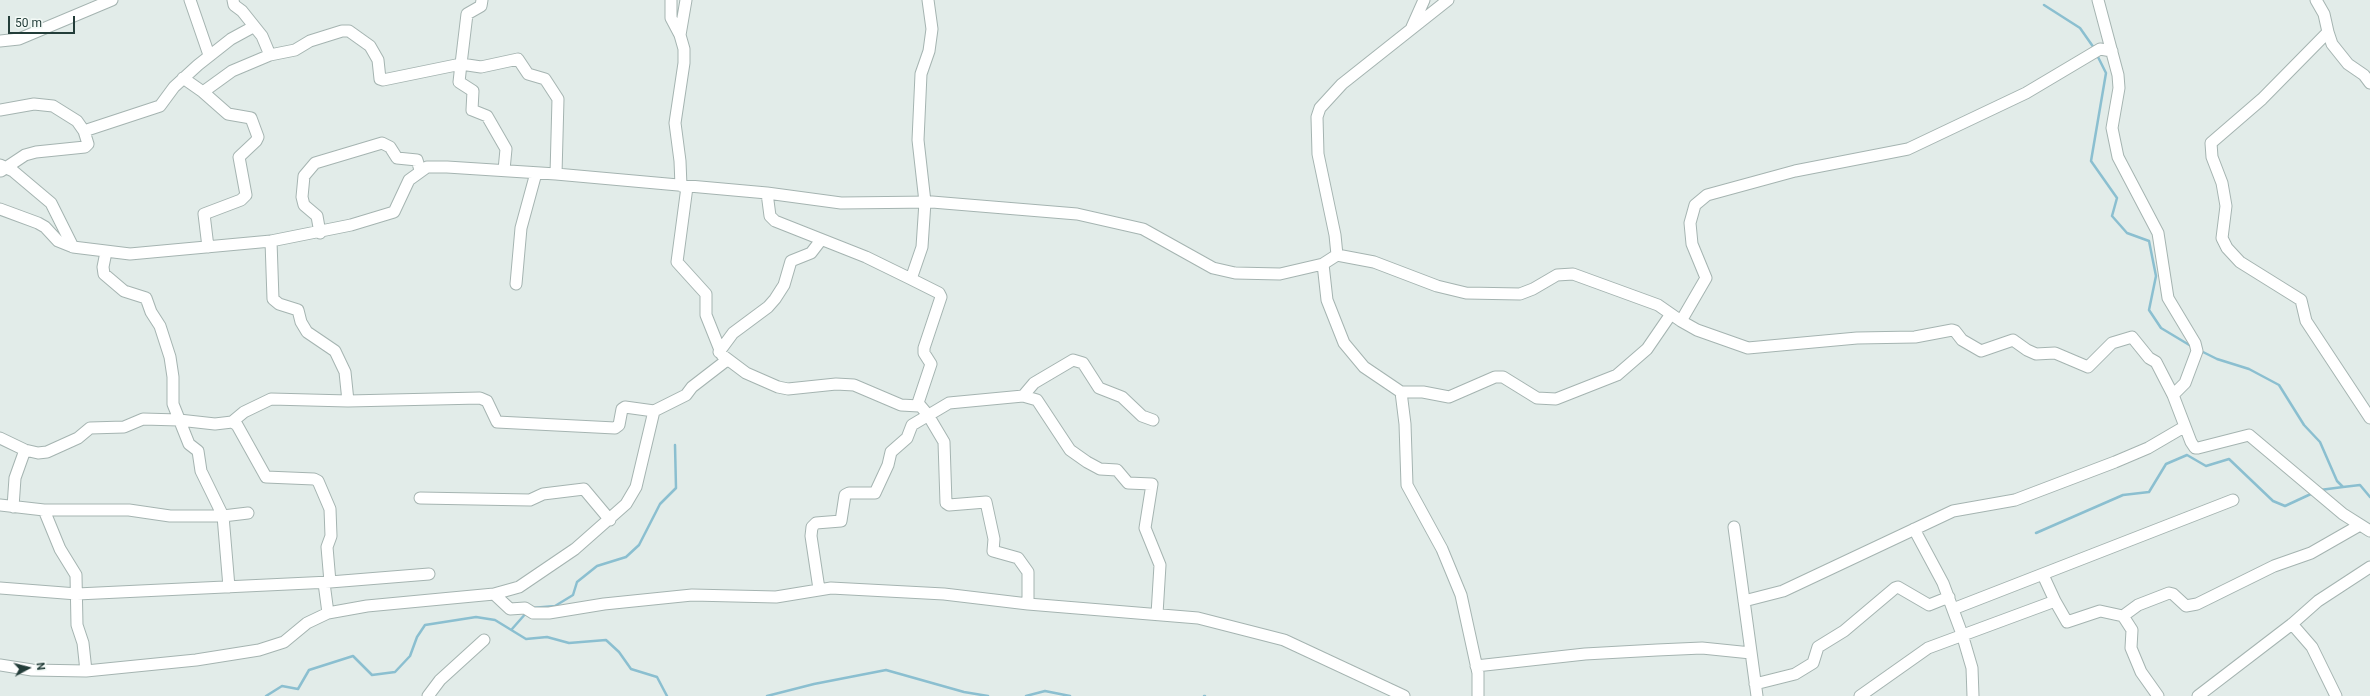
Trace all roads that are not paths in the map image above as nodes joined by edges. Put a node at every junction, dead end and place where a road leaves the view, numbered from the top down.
1 (112, 0) edge
2 (190, 0) edge
3 (233, 0) edge
4 (482, 0) edge
5 (671, 0) edge
6 (686, 0) edge
7 (928, 0) edge
8 (1424, 0) edge
9 (1448, 0) edge
10 (2098, 0) edge
11 (2316, 0) edge
12 (253, 27) junction
13 (1411, 29) junction
14 (2328, 32) junction
15 (680, 35) junction
16 (0, 41) edge
17 (2112, 51) junction
18 (209, 55) junction
19 (270, 55) junction
20 (461, 64) junction
21 (183, 78) junction
22 (2370, 83) edge
23 (203, 92) junction
24 (0, 110) edge
25 (84, 131) junction
26 (2, 168) edge
27 (420, 170) junction
28 (504, 170) junction
29 (536, 173) junction
30 (556, 174) junction
31 (684, 186) junction
32 (767, 193) junction
33 (925, 202) junction
34 (0, 209) edge
35 (320, 233) junction
36 (821, 240) junction
37 (271, 241) junction
38 (73, 247) junction
39 (208, 247) junction
40 (106, 252) junction
41 (1337, 255) junction
42 (1323, 264) junction
43 (911, 279) junction
44 (516, 284) dead end
45 (1671, 314) junction
46 (1680, 322) junction
47 (719, 352) junction
48 (727, 360) junction
49 (1400, 392) junction
50 (2173, 395) junction
51 (1023, 396) junction
52 (348, 400) junction
53 (919, 406) junction
54 (654, 411) junction
55 (928, 415) junction
56 (2370, 417) edge
57 (179, 420) junction
58 (1153, 420) dead end
59 (232, 422) junction
60 (2184, 427) junction
61 (0, 438) edge
62 (25, 450) junction
63 (420, 498) dead end
64 (2233, 500) dead end
65 (0, 505) edge
66 (13, 507) junction
67 (44, 510) junction
68 (248, 513) dead end
69 (223, 516) junction
70 (610, 520) junction
71 (2360, 525) junction
72 (1734, 527) dead end
73 (1914, 529) junction
74 (2370, 531) edge
75 (2370, 566) edge
76 (429, 574) dead end
77 (2043, 575) junction
78 (327, 582) junction
79 (229, 587) junction
80 (0, 588) edge
81 (819, 589) junction
82 (77, 594) junction
83 (494, 594) junction
84 (1949, 597) junction
85 (1744, 601) junction
86 (2055, 601) junction
87 (1028, 604) junction
88 (1953, 609) junction
89 (328, 613) junction
90 (1157, 614) junction
91 (2123, 616) junction
92 (2292, 624) junction
93 (1962, 634) junction
94 (484, 640) dead end
95 (1751, 653) junction
96 (0, 665) edge
97 (1476, 666) junction
98 (86, 671) junction
99 (1755, 684) junction
100 (428, 696) edge
101 (1404, 696) edge
102 (1478, 696) edge
103 (1757, 696) edge
104 (1860, 696) edge
105 (1973, 696) edge
106 (2158, 696) edge
107 (2198, 696) edge
108 (2336, 696) edge

1 - 16 street
2 - 18 street
3 - 12 street
4 - 20 street
5 - 15 street
6 - 15 street
7 - 33 street
8 - 13 street
9 - 13 street
10 - 17 street
11 - 14 street
12 - 18 street
12 - 19 street
13 - 41 street
14 - 22 street
14 - 56 street
15 - 31 street
17 - 46 street
17 - 50 street
18 - 21 street
19 - 20 street
19 - 23 street
20 - 28 street
20 - 30 street
21 - 23 street
21 - 25 street
23 - 39 street
24 - 25 street
25 - 26 street
26 - 38 street
27 - 28 street
27 - 35 street
27 - 35 street
28 - 29 street
29 - 30 street
29 - 44 street
30 - 31 street
31 - 32 street
31 - 47 street
32 - 33 street
32 - 36 street
33 - 42 street
33 - 43 street
34 - 38 street
35 - 37 street
36 - 43 street
36 - 47 street
37 - 39 street
37 - 52 street
38 - 40 street
39 - 40 street
40 - 57 street
41 - 42 street
41 - 45 street
42 - 49 street
43 - 53 street
45 - 46 street
45 - 49 street
46 - 50 street
47 - 48 street
48 - 53 street
48 - 54 street
49 - 97 street
50 - 60 street
51 - 55 street
51 - 58 street
51 - 90 street
52 - 54 street
52 - 59 street
53 - 55 street
54 - 70 street
55 - 81 street
55 - 87 street
57 - 59 street
57 - 62 street
57 - 69 street
59 - 78 street
60 - 71 street
60 - 73 street
61 - 62 street
62 - 66 street
63 - 70 street
64 - 77 street
65 - 66 street
66 - 67 street
67 - 69 street
67 - 82 street
68 - 69 street
69 - 79 street
70 - 83 street
71 - 74 street
71 - 91 street
72 - 85 street
73 - 84 street
73 - 85 street
75 - 92 street
76 - 78 street
77 - 86 street
77 - 88 street
78 - 79 street
78 - 89 street
79 - 82 street
80 - 82 street
81 - 83 street
81 - 87 street
82 - 98 street
83 - 89 street
84 - 88 street
84 - 99 street
85 - 95 street
86 - 91 street
86 - 93 street
87 - 90 street
88 - 93 street
89 - 98 street
90 - 101 street
91 - 106 street
92 - 107 street
92 - 108 street
93 - 104 street
93 - 105 street
94 - 100 street
95 - 97 street
95 - 99 street
96 - 98 street
97 - 102 street
99 - 103 street

